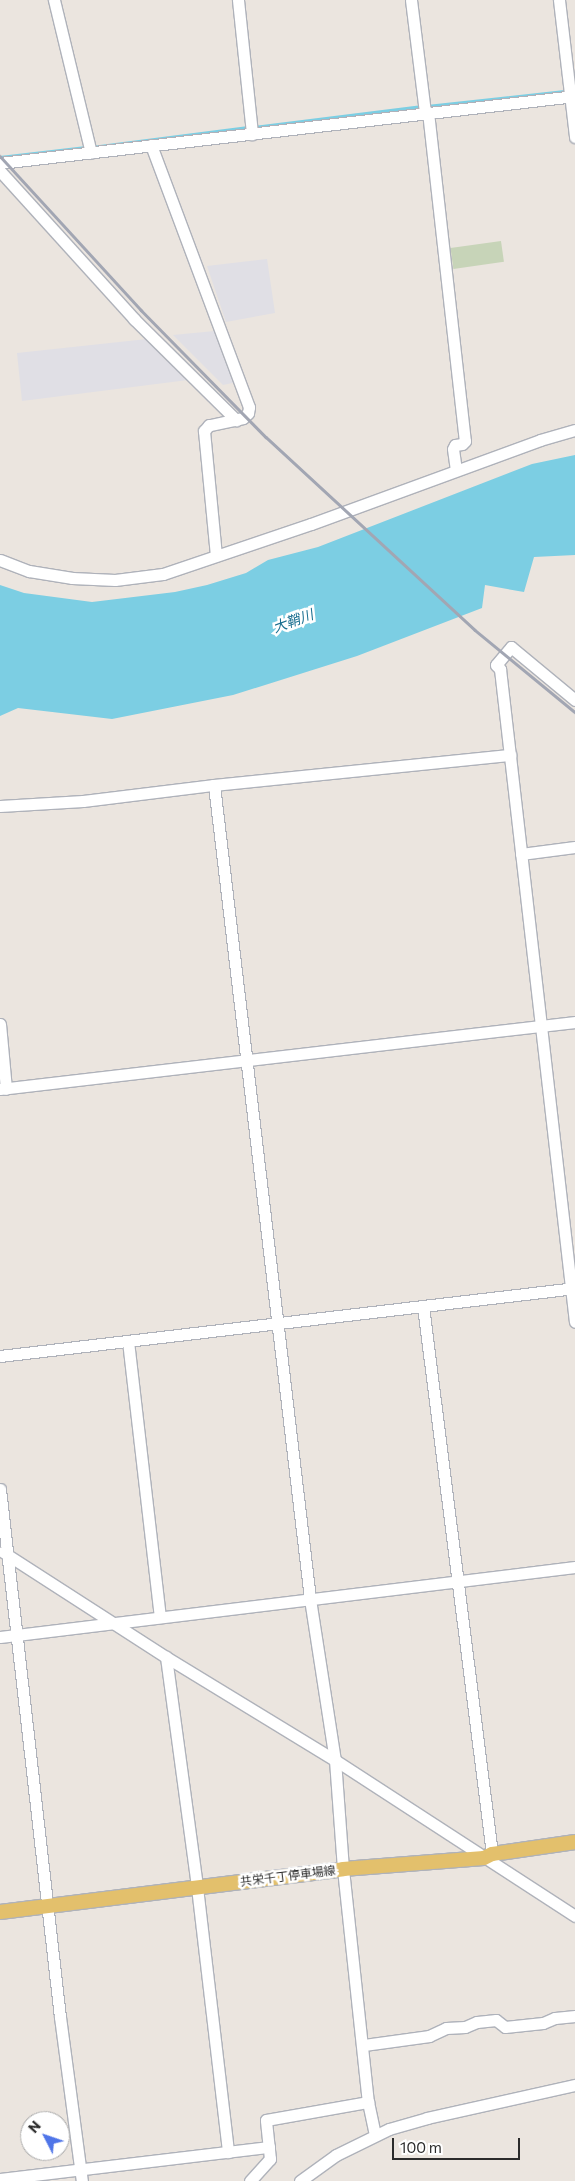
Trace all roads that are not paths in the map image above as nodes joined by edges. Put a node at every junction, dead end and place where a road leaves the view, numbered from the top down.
1 (54, 0) edge
2 (238, 0) edge
3 (411, 0) edge
4 (559, 0) edge
5 (571, 93) edge
6 (426, 110) junction
7 (252, 129) junction
8 (575, 137) edge
9 (151, 145) junction
10 (90, 149) junction
11 (0, 163) edge
12 (0, 171) edge
13 (236, 420) junction
14 (575, 430) edge
15 (456, 470) junction
16 (216, 556) junction
17 (0, 560) edge
18 (575, 700) edge
19 (510, 755) junction
20 (214, 785) junction
21 (0, 806) edge
22 (575, 847) edge
23 (521, 854) junction
24 (575, 1022) edge
25 (0, 1024) edge
26 (540, 1026) junction
27 (246, 1061) junction
28 (3, 1089) edge
29 (573, 1288) edge
30 (422, 1306) junction
31 (575, 1322) edge
32 (277, 1323) junction
33 (128, 1341) junction
34 (0, 1356) edge
35 (0, 1489) edge
36 (4, 1552) edge
37 (575, 1568) edge
38 (456, 1582) junction
39 (310, 1599) junction
40 (160, 1617) junction
41 (113, 1622) junction
42 (18, 1634) junction
43 (0, 1637) edge
44 (166, 1657) junction
45 (335, 1760) junction
46 (575, 1842) edge
47 (488, 1856) junction
48 (343, 1870) junction
49 (197, 1887) junction
50 (49, 1906) junction
51 (0, 1912) edge
52 (575, 1916) edge
53 (575, 2016) edge
54 (364, 2045) junction
55 (575, 2085) edge
56 (368, 2102) junction
57 (375, 2135) junction
58 (269, 2147) junction
59 (228, 2152) junction
60 (82, 2175) edge
61 (0, 2179) edge
62 (250, 2181) edge
63 (300, 2181) edge

1 - 10 street
2 - 7 street
3 - 6 street
4 - 5 street
5 - 6 street
5 - 8 street
6 - 7 street
6 - 15 street
7 - 9 street
9 - 10 street
9 - 13 street
10 - 11 street
12 - 13 street
13 - 16 street
14 - 15 street
15 - 16 street
16 - 17 street
18 - 19 street
19 - 20 street
19 - 23 street
20 - 21 street
20 - 27 street
22 - 23 street
23 - 26 street
24 - 26 street
25 - 28 street
26 - 27 street
26 - 29 street
27 - 28 street
27 - 32 street
29 - 30 street
29 - 31 street
30 - 32 street
30 - 38 street
32 - 33 street
32 - 39 street
33 - 34 street
33 - 40 street
35 - 36 street
36 - 41 street
36 - 42 street
37 - 38 street
38 - 39 street
38 - 47 street
39 - 40 street
39 - 45 street
40 - 41 street
41 - 42 street
41 - 44 street
42 - 43 street
42 - 50 street
44 - 45 street
44 - 49 street
45 - 47 street
45 - 48 street
46 - 47 main road, 共栄千丁停車場線
47 - 48 main road, 共栄千丁停車場線
47 - 52 street
48 - 49 main road, 共栄千丁停車場線
48 - 54 street
49 - 50 main road, 共栄千丁停車場線
49 - 59 street
50 - 51 main road, 共栄千丁停車場線
50 - 60 street
53 - 54 street
54 - 56 street
55 - 57 street
56 - 57 street
56 - 58 street
57 - 63 street
58 - 59 street
58 - 62 street
59 - 60 street
60 - 61 street

